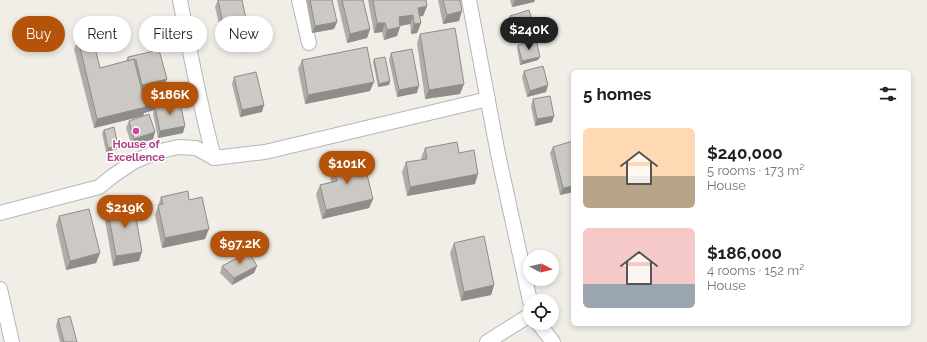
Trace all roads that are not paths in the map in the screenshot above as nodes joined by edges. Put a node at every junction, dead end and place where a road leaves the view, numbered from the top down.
1 (180, 0) edge
2 (299, 0) edge
3 (469, 0) edge
4 (309, 43) dead end
5 (488, 99) junction
6 (214, 158) junction
7 (0, 213) edge
8 (0, 289) edge
9 (528, 294) edge
10 (523, 319) edge
11 (544, 330) edge
12 (12, 342) edge
13 (487, 342) edge
14 (553, 342) edge

1 - 6 street
2 - 4 street
3 - 5 street
5 - 6 street
5 - 9 street
6 - 7 street
8 - 12 street
10 - 13 street
11 - 14 street

